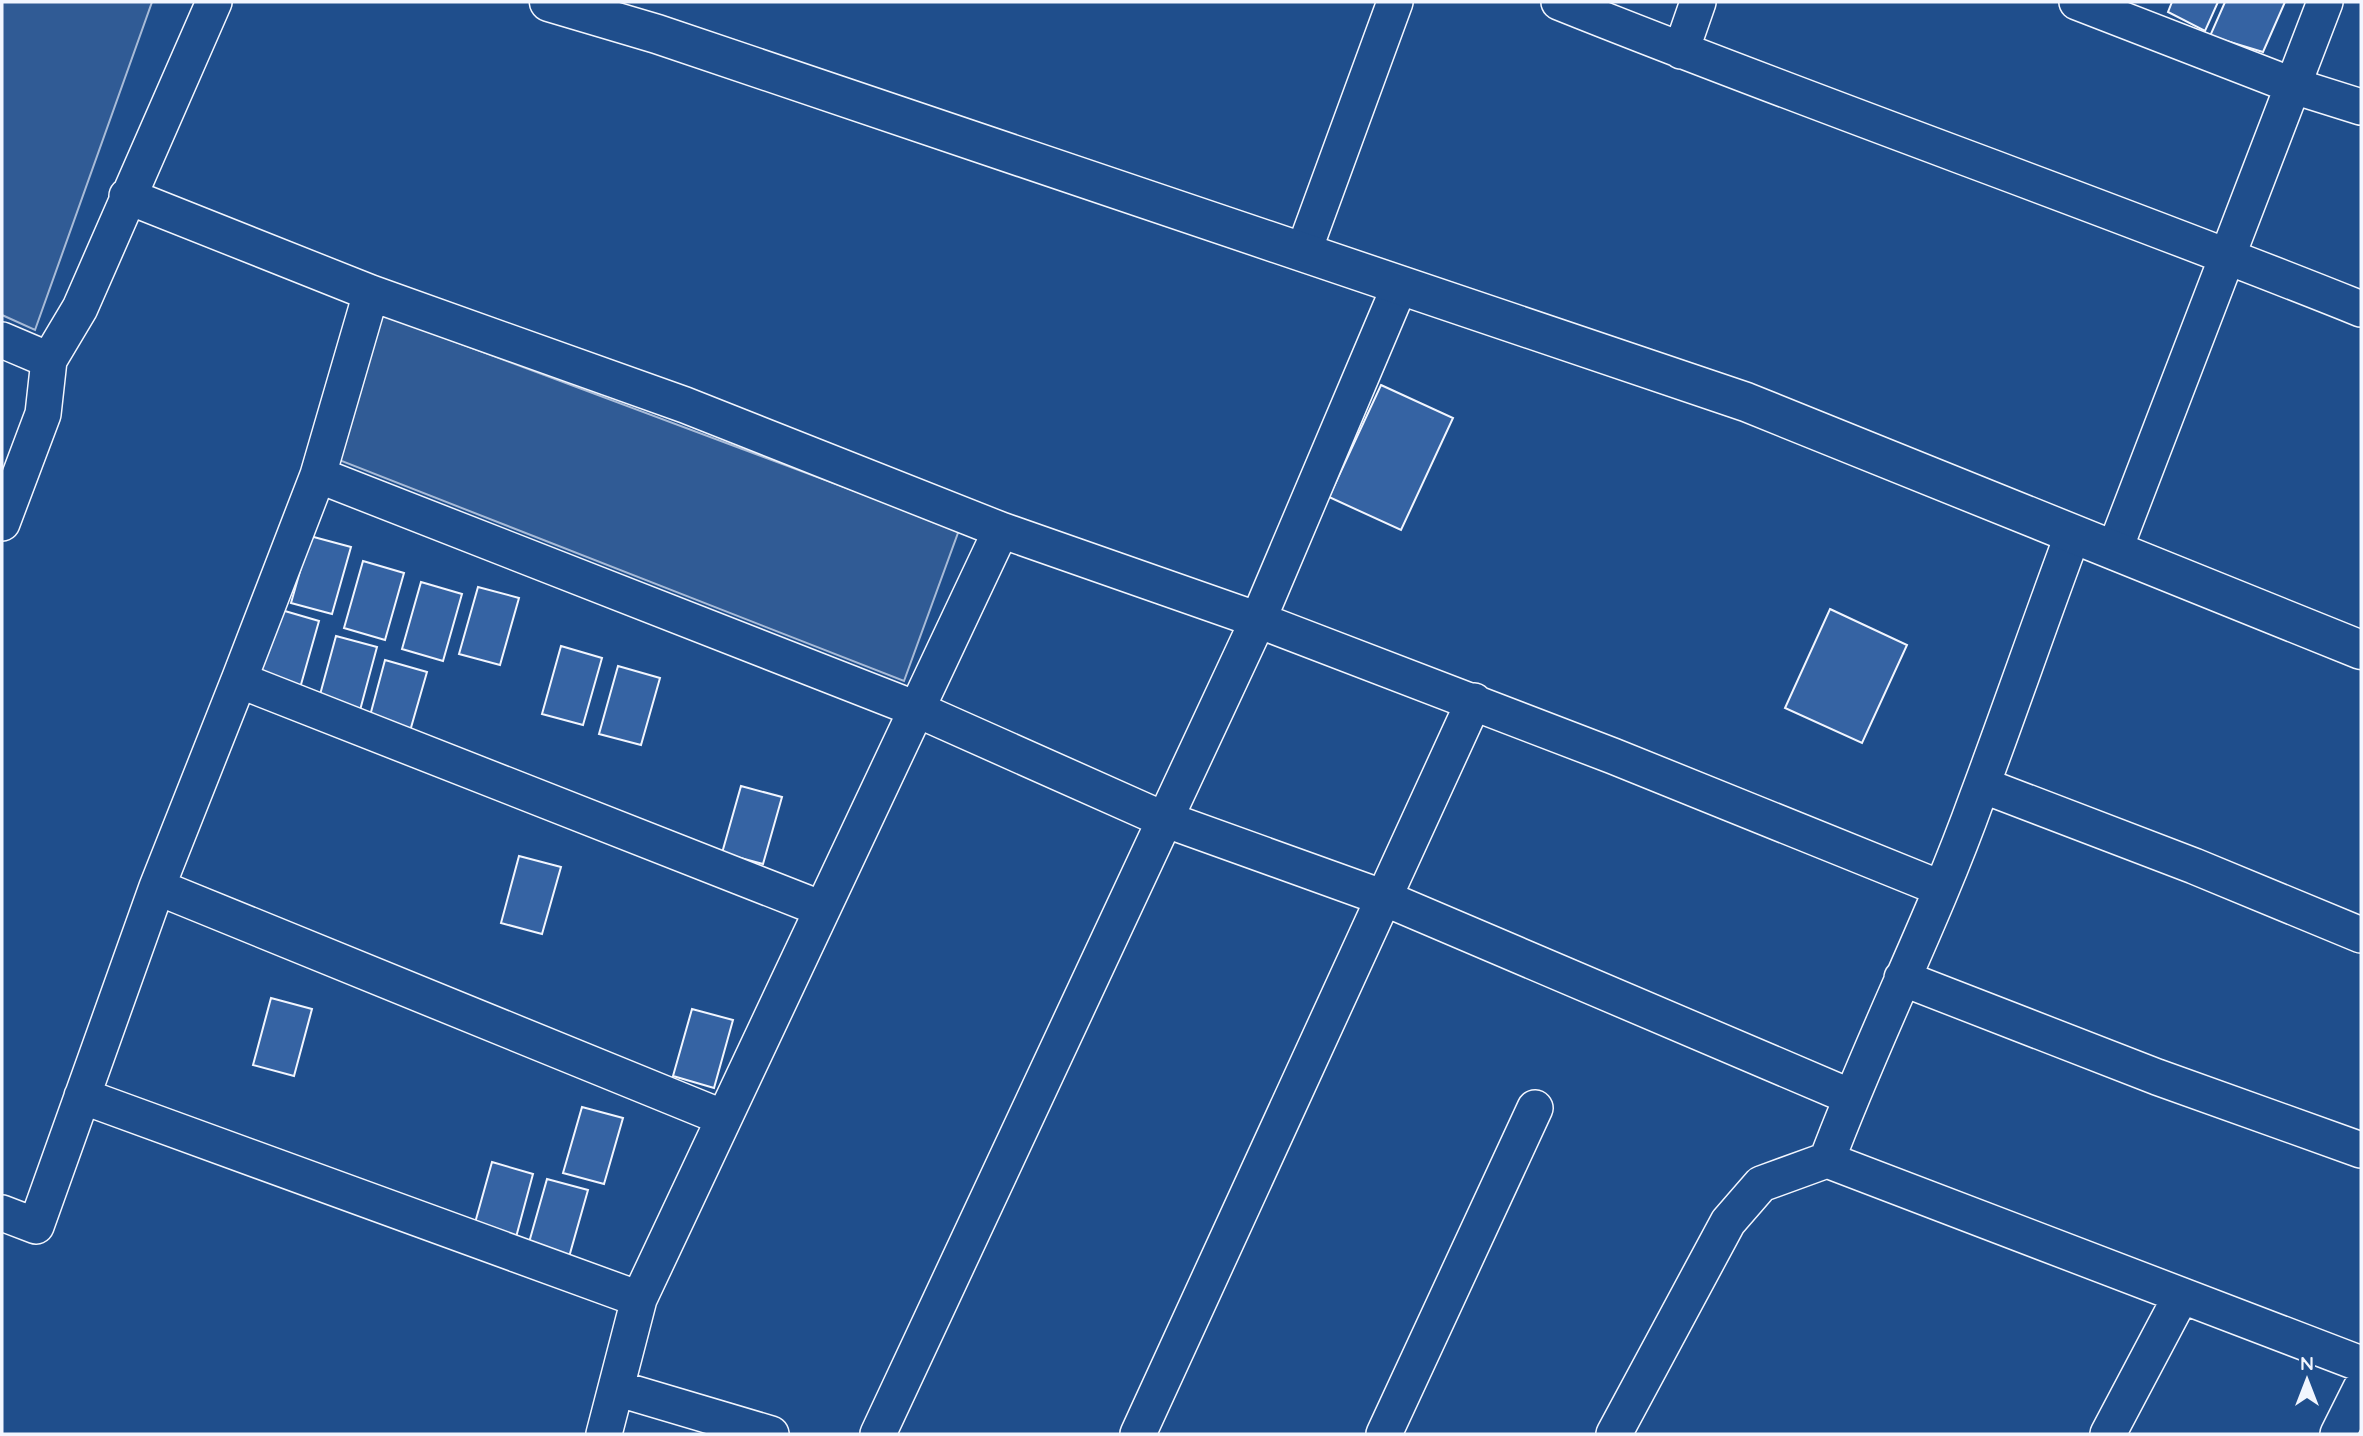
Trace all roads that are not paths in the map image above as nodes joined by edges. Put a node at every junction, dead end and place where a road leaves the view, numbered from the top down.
1 (214, 2) edge
2 (549, 2) edge
3 (1395, 2) edge
4 (1559, 2) edge
5 (1698, 2) edge
6 (2077, 2) edge
7 (2325, 2) edge
8 (1681, 51) junction
9 (2294, 86) junction
10 (2361, 107) edge
11 (127, 196) junction
12 (1303, 253) junction
13 (2230, 256) junction
14 (1400, 285) junction
15 (371, 293) junction
16 (2361, 309) edge
17 (2, 340) edge
18 (49, 360) junction
19 (318, 475) junction
20 (2, 523) edge
21 (1001, 530) junction
22 (2073, 534) junction
23 (2114, 551) junction
24 (1258, 620) junction
25 (2361, 650) edge
26 (239, 680) junction
27 (1474, 701) junction
28 (916, 709) junction
29 (1982, 785) junction
30 (1165, 819) junction
31 (157, 887) junction
32 (1940, 888) junction
33 (1384, 898) junction
34 (822, 909) junction
35 (2361, 935) edge
36 (1902, 978) junction
37 (82, 1096) junction
38 (1851, 1097) junction
39 (1535, 1108) dead end
40 (724, 1118) junction
41 (2361, 1150) edge
42 (1827, 1160) junction
43 (2, 1213) edge
44 (2181, 1296) junction
45 (639, 1299) junction
46 (2361, 1364) edge
47 (616, 1388) junction
48 (2361, 1388) edge
49 (604, 1434) edge
50 (771, 1434) edge
51 (878, 1434) edge
52 (1138, 1434) edge
53 (1384, 1434) edge
54 (1614, 1434) edge
55 (2108, 1434) edge
56 (2338, 1434) edge

1 - 11 street
2 - 12 street
3 - 12 street
4 - 8 street
5 - 8 street
6 - 9 street
7 - 9 street
8 - 13 street
9 - 10 street
9 - 13 street
11 - 15 street
11 - 18 street
12 - 14 street
13 - 16 street
13 - 23 street
14 - 22 street
14 - 24 street
15 - 19 street
15 - 21 street
17 - 18 street
18 - 20 street
19 - 26 street
19 - 28 street
21 - 24 street
21 - 28 street
22 - 23 street
22 - 29 street
23 - 25 street
24 - 27 street
24 - 30 street
26 - 31 street
26 - 34 street
27 - 32 street
27 - 33 street
28 - 30 street
28 - 34 street
29 - 32 street
29 - 35 street
30 - 33 street
30 - 51 street
31 - 37 street
31 - 40 street
32 - 36 street
33 - 38 street
33 - 52 street
34 - 40 street
36 - 38 street
36 - 41 street
37 - 43 street
37 - 45 street
38 - 42 street
39 - 53 street
40 - 45 street
42 - 44 street
42 - 54 street
44 - 46 street
44 - 55 street
45 - 47 street
47 - 49 street
47 - 50 street
48 - 56 street

